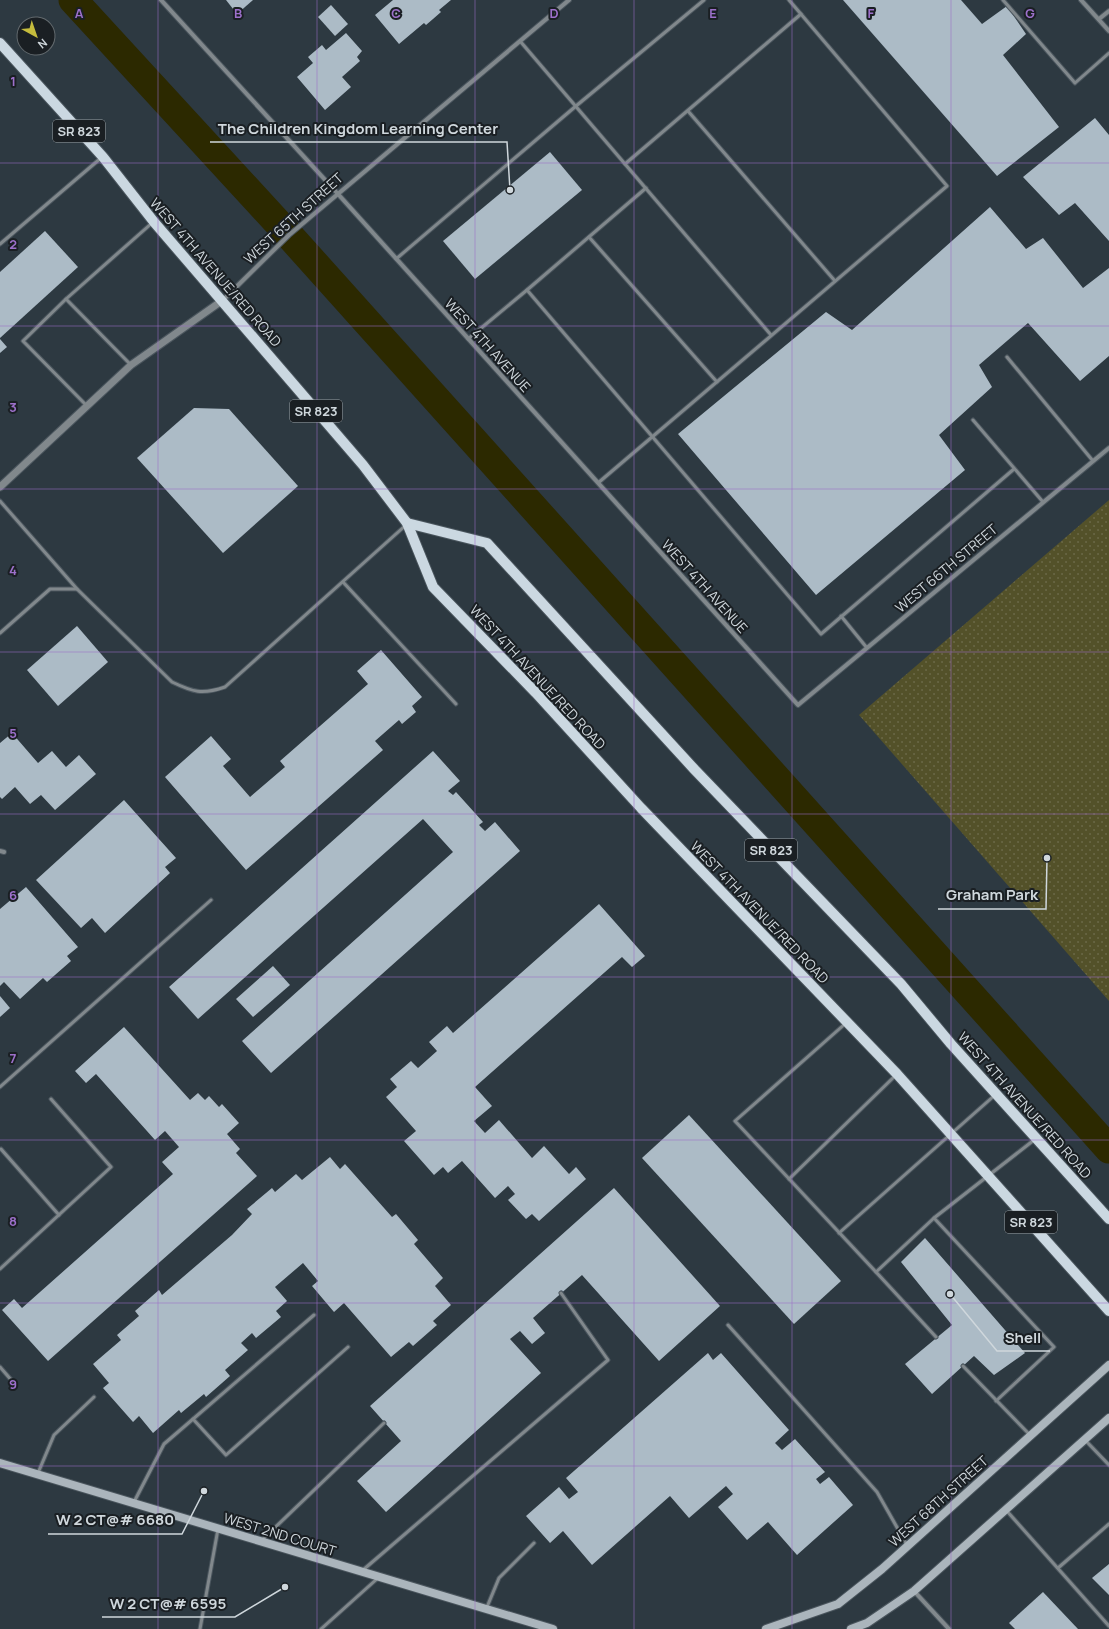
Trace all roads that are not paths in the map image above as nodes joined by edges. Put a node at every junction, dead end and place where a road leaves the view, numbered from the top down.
1 (162, 0) edge
2 (569, 0) edge
3 (704, 0) edge
4 (789, 0) edge
5 (1003, 0) edge
6 (1081, 0) edge
7 (1109, 11) edge
8 (801, 14) junction
9 (1099, 19) junction
10 (1109, 31) edge
11 (520, 41) junction
12 (0, 42) edge
13 (1109, 53) edge
14 (576, 106) junction
15 (688, 111) junction
16 (103, 157) junction
17 (625, 164) junction
18 (646, 188) junction
19 (338, 194) junction
20 (154, 222) junction
21 (589, 237) junction
22 (0, 244) edge
23 (396, 259) junction
24 (836, 281) junction
25 (527, 290) junction
26 (66, 299) junction
27 (223, 300) junction
28 (771, 335) junction
29 (468, 339) junction
30 (1007, 357) dead end
31 (131, 365) junction
32 (717, 382) junction
33 (87, 406) junction
34 (973, 420) dead end
35 (652, 437) junction
36 (1109, 448) edge
37 (1093, 461) junction
38 (1014, 468) junction
39 (598, 484) junction
40 (0, 487) edge
41 (0, 501) edge
42 (1043, 502) junction
43 (407, 523) junction
44 (343, 582) junction
45 (77, 589) junction
46 (841, 616) junction
47 (0, 633) edge
48 (867, 648) junction
49 (456, 704) dead end
50 (798, 705) joint
51 (212, 900) dead end
52 (847, 1022) junction
53 (897, 1074) junction
54 (0, 1087) edge
55 (996, 1094) junction
56 (51, 1100) dead end
57 (952, 1136) junction
58 (1036, 1138) junction
59 (1, 1149) edge
60 (989, 1175) junction
61 (789, 1179) junction
62 (59, 1215) junction
63 (934, 1218) junction
64 (1109, 1219) edge
65 (839, 1233) junction
66 (0, 1269) edge
67 (876, 1272) junction
68 (562, 1293) dead end
69 (1109, 1311) edge
70 (314, 1315) dead end
71 (728, 1325) dead end
72 (936, 1337) dead end
73 (348, 1347) dead end
74 (1109, 1365) edge
75 (963, 1366) dead end
76 (0, 1367) edge
77 (13, 1382) dead end
78 (94, 1397) dead end
79 (996, 1401) junction
80 (1109, 1418) edge
81 (193, 1419) junction
82 (384, 1423) dead end
83 (1031, 1436) junction
84 (1085, 1440) junction
85 (0, 1463) edge
86 (1109, 1466) edge
87 (37, 1474) junction
88 (133, 1503) junction
89 (1005, 1509) junction
90 (1109, 1524) edge
91 (218, 1529) junction
92 (261, 1541) junction
93 (534, 1543) dead end
94 (907, 1545) junction
95 (1058, 1568) junction
96 (361, 1572) junction
97 (378, 1577) junction
98 (914, 1591) junction
99 (486, 1609) junction
100 (1109, 1626) edge
101 (200, 1629) edge
102 (321, 1629) edge
103 (553, 1629) edge
104 (766, 1629) edge
105 (852, 1629) edge
106 (949, 1629) edge

1 - 19 street, WEST 4TH AVENUE
2 - 11 street, WEST 65TH STREET
3 - 14 lane
4 - 8 lane
5 - 13 lane
6 - 9 street
7 - 9 street
8 - 15 lane
8 - 24 lane
9 - 10 street
11 - 14 lane
11 - 19 street, WEST 65TH STREET
12 - 16 main road, WEST 4TH AVENUE/RED ROAD / SR 823
14 - 17 lane
14 - 23 lane
15 - 17 lane
15 - 24 lane
16 - 20 main road, WEST 4TH AVENUE/RED ROAD / SR 823
16 - 22 lane
17 - 18 lane
18 - 21 lane
18 - 28 lane
19 - 23 street, WEST 4TH AVENUE
19 - 27 street, WEST 65TH STREET
20 - 26 lane
20 - 27 main road, WEST 4TH AVENUE/RED ROAD / SR 823
21 - 25 lane
21 - 32 lane
23 - 29 street, WEST 4TH AVENUE
24 - 28 lane
25 - 29 lane
25 - 35 lane
26 - 31 lane
26 - 33 lane
27 - 31 street, WEST 65TH STREET
27 - 43 main road, WEST 4TH AVENUE/RED ROAD / SR 823
28 - 32 lane
29 - 39 street, WEST 4TH AVENUE
30 - 37 lane
31 - 33 street, WEST 65TH STREET
32 - 35 lane
33 - 40 street, WEST 65TH STREET
34 - 38 lane
35 - 39 lane
35 - 46 lane
36 - 37 street, WEST 66TH STREET
37 - 42 street, WEST 66TH STREET
38 - 42 lane
38 - 46 lane
39 - 50 street, WEST 4TH AVENUE
41 - 45 lane
42 - 48 street, WEST 66TH STREET
43 - 44 lane
43 - 52 main road, WEST 4TH AVENUE/RED ROAD / SR 823
43 - 55 main road, WEST 4TH AVENUE/RED ROAD / SR 823
44 - 45 lane
44 - 49 lane
45 - 47 lane
46 - 48 lane
48 - 50 street, WEST 66TH STREET
51 - 54 lane
52 - 53 main road, WEST 4TH AVENUE/RED ROAD / SR 823
52 - 61 lane
53 - 57 main road, WEST 4TH AVENUE/RED ROAD / SR 823
53 - 61 lane
55 - 57 lane
55 - 58 main road, WEST 4TH AVENUE/RED ROAD / SR 823
56 - 62 lane
57 - 60 main road, WEST 4TH AVENUE/RED ROAD / SR 823
57 - 65 lane
58 - 60 lane
58 - 64 main road, WEST 4TH AVENUE/RED ROAD / SR 823
59 - 62 lane
60 - 63 lane
60 - 69 main road, WEST 4TH AVENUE/RED ROAD / SR 823
61 - 65 lane
62 - 66 lane
63 - 67 lane
63 - 79 lane
65 - 67 lane
67 - 72 lane
68 - 96 lane
70 - 81 lane
71 - 94 lane
73 - 81 lane
74 - 83 main road, WEST 68TH STREET
75 - 79 lane
76 - 77 lane
78 - 87 lane
79 - 83 lane
80 - 84 main road
81 - 88 lane
82 - 92 lane
83 - 94 main road, WEST 68TH STREET
84 - 86 lane
84 - 89 main road
85 - 87 main road, WEST 2ND COURT
87 - 88 main road, WEST 2ND COURT
88 - 91 main road, WEST 2ND COURT
89 - 95 lane
89 - 98 main road
90 - 95 lane
91 - 92 main road, WEST 2ND COURT
91 - 101 lane
92 - 96 main road, WEST 2ND COURT
93 - 99 lane
94 - 104 main road, WEST 68TH STREET
95 - 100 lane
96 - 97 main road, WEST 2ND COURT
97 - 99 main road, WEST 2ND COURT
97 - 102 lane
98 - 105 main road
98 - 106 street
99 - 103 main road, WEST 2ND COURT

